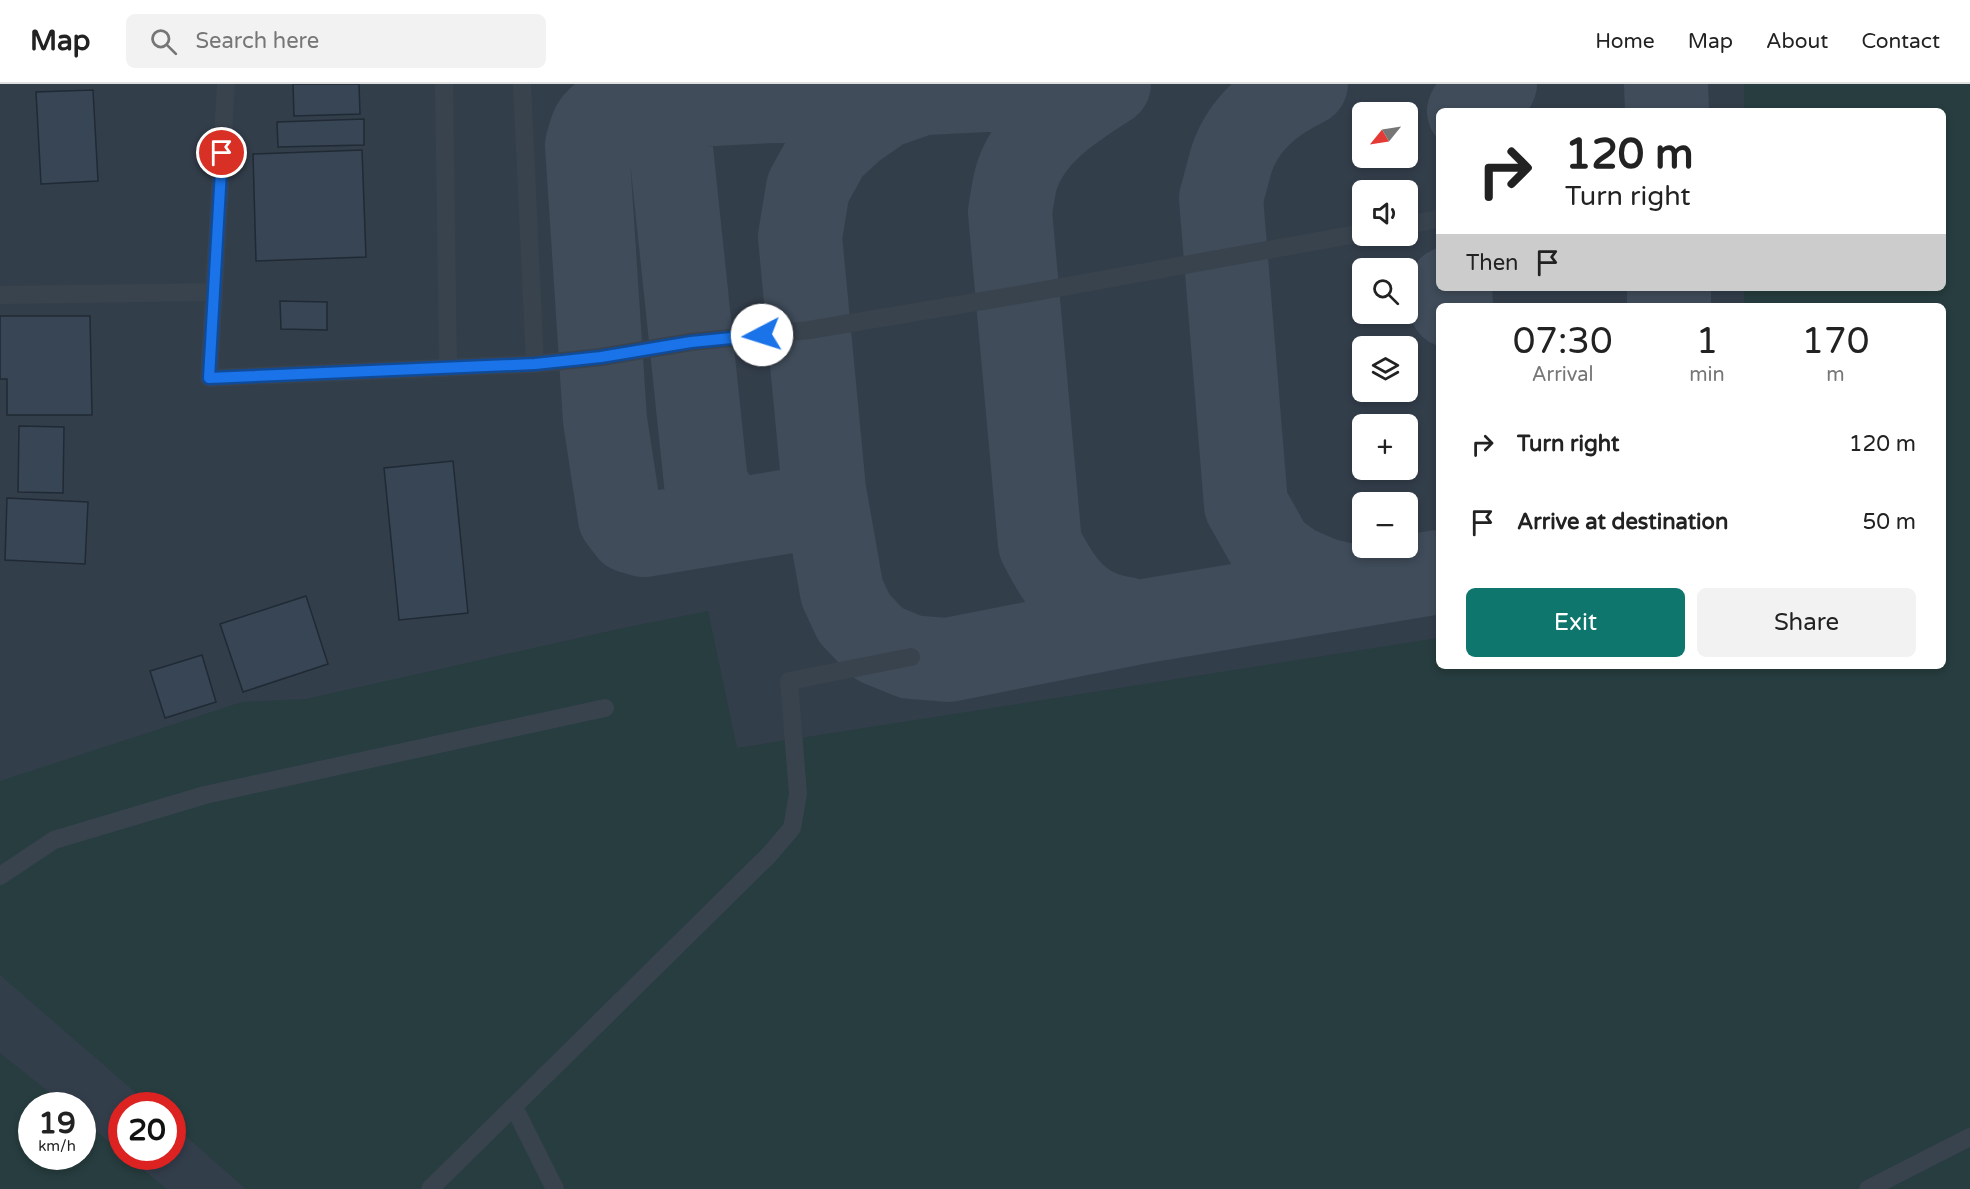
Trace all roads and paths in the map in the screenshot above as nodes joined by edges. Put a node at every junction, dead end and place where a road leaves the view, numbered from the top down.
1 (226, 84) edge
2 (444, 84) edge
3 (522, 84) edge
4 (1436, 219) edge
5 (1418, 223) edge
6 (1352, 235) edge
7 (214, 292) junction
8 (0, 295) edge
9 (535, 364) junction
10 (448, 368) junction
11 (911, 657) dead end
12 (606, 708) dead end
13 (0, 876) edge
14 (514, 1107) junction
15 (1970, 1137) edge
16 (430, 1189) edge
17 (555, 1189) edge
18 (1868, 1189) edge

1 - 7 lane
2 - 10 lane
3 - 9 lane
4 - 5 lane
6 - 9 lane
7 - 8 lane
7 - 10 lane
9 - 10 lane
11 - 14 lane
12 - 13 lane
14 - 16 lane
14 - 17 lane
15 - 18 lane

